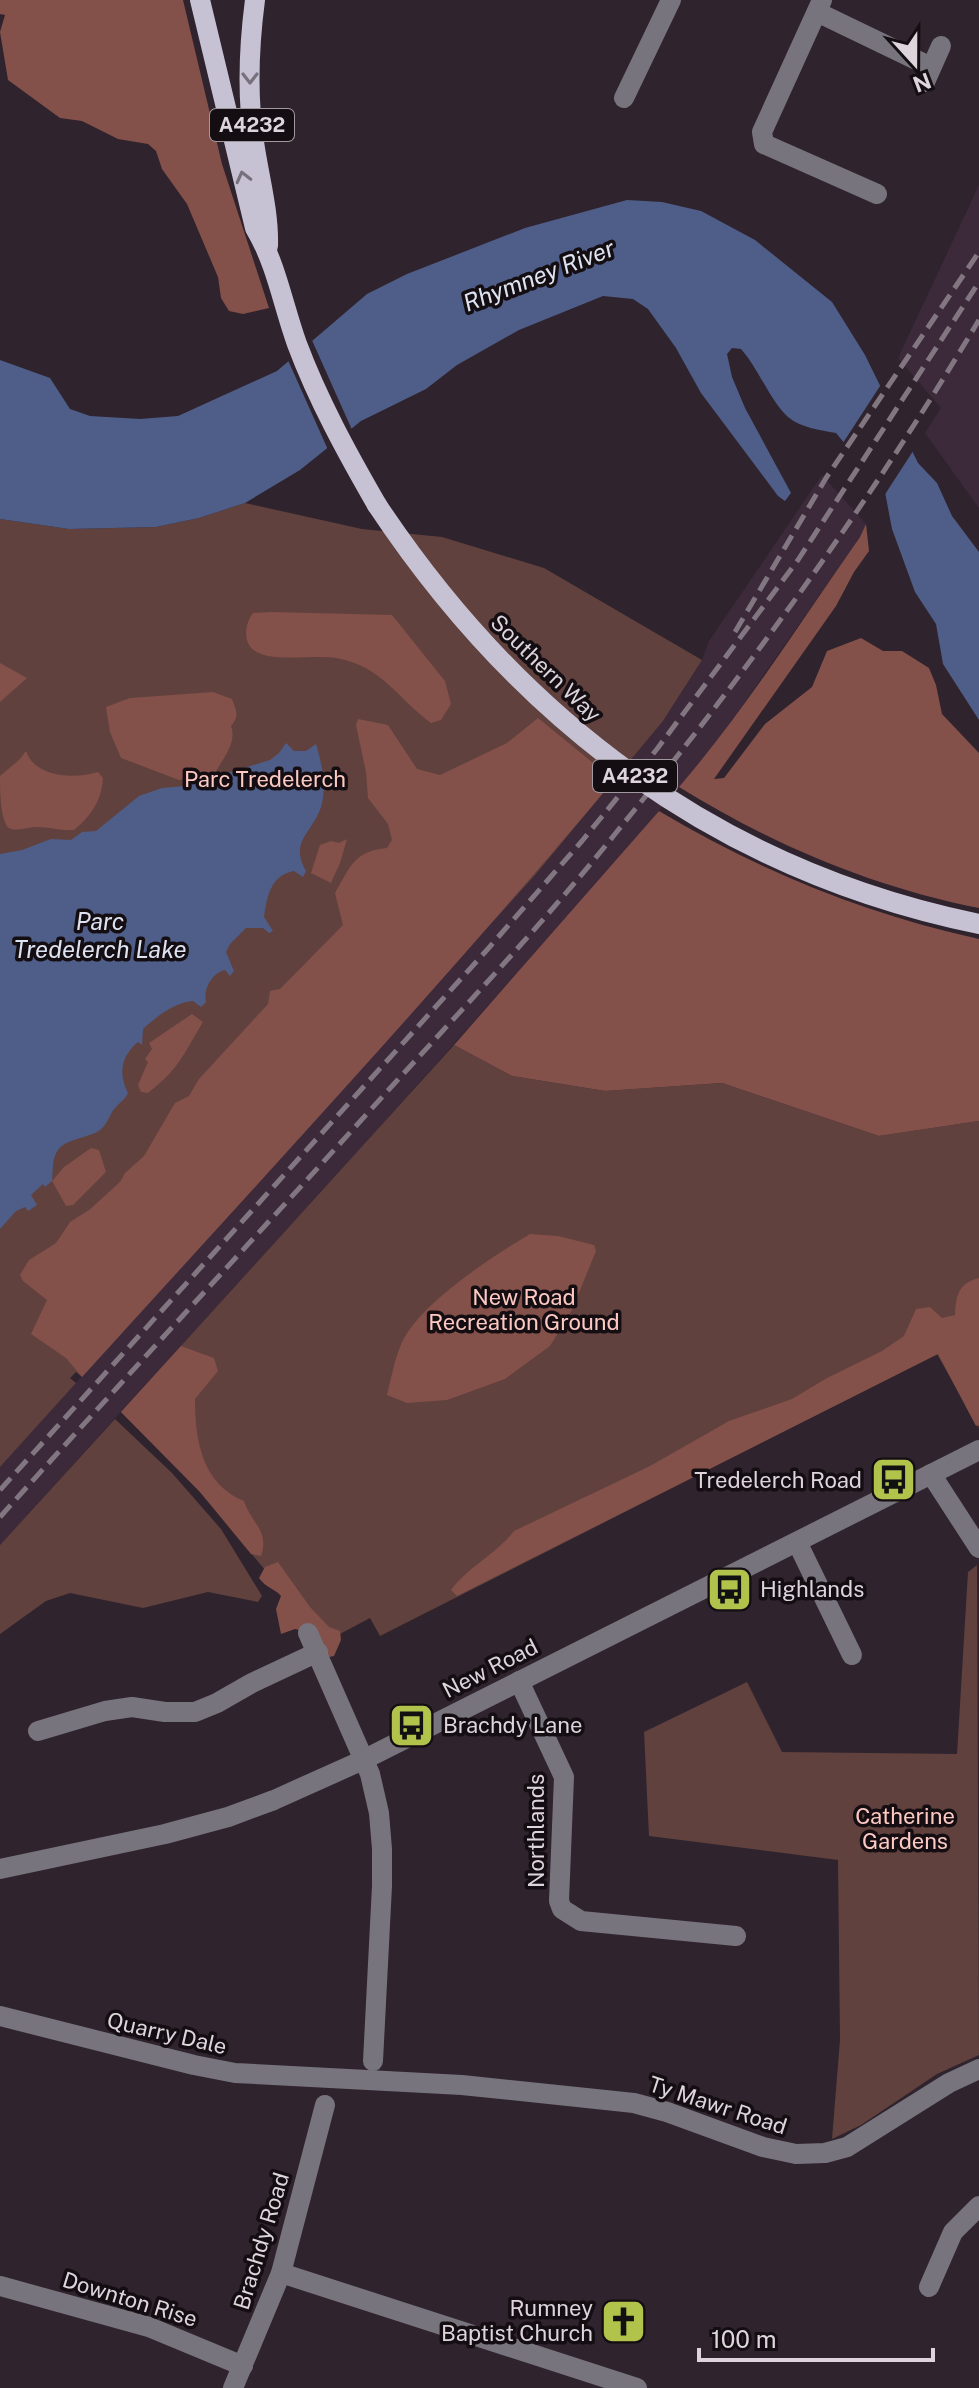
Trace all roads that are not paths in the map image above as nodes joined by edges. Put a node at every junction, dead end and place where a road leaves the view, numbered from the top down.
1 (200, 0) edge
2 (255, 0) edge
3 (671, 0) edge
4 (820, 6) edge
5 (941, 46) dead end
6 (624, 98) dead end
7 (877, 194) dead end
8 (268, 250) junction
9 (979, 924) edge
10 (979, 1450) edge
11 (931, 1474) junction
12 (797, 1542) junction
13 (979, 1548) edge
14 (308, 1633) dead end
15 (318, 1652) junction
16 (852, 1655) dead end
17 (519, 1681) junction
18 (38, 1731) dead end
19 (363, 1760) junction
20 (0, 1869) edge
21 (736, 1936) dead end
22 (0, 2016) edge
23 (373, 2061) dead end
24 (979, 2069) edge
25 (326, 2078) joint
26 (325, 2105) dead end
27 (979, 2206) edge
28 (281, 2273) junction
29 (0, 2286) edge
30 (929, 2287) dead end
31 (243, 2366) junction
32 (233, 2388) edge
33 (637, 2388) edge

8 -> 1 main road, Southern Way / A4232
2 -> 8 main road, Southern Way / A4232
3 - 6 street
4 - 5 street
4 - 7 street
8 - 9 main road, Southern Way / A4232, bridge
10 - 11 street, New Road
11 - 12 street, New Road
11 - 13 street
12 - 16 street
12 - 17 street, New Road
14 - 15 street
15 - 18 street
15 - 19 street
17 - 19 street, New Road
17 - 21 street, Northlands
19 - 20 street, New Road
19 - 23 street
22 - 25 street, Quarry Dale
24 - 25 street, Ty Mawr Road
26 - 28 street, Brachdy Road
27 - 30 street
28 - 31 street, Brachdy Road
28 - 33 street
29 - 31 street, Downton Rise
31 - 32 street, Brachdy Road

